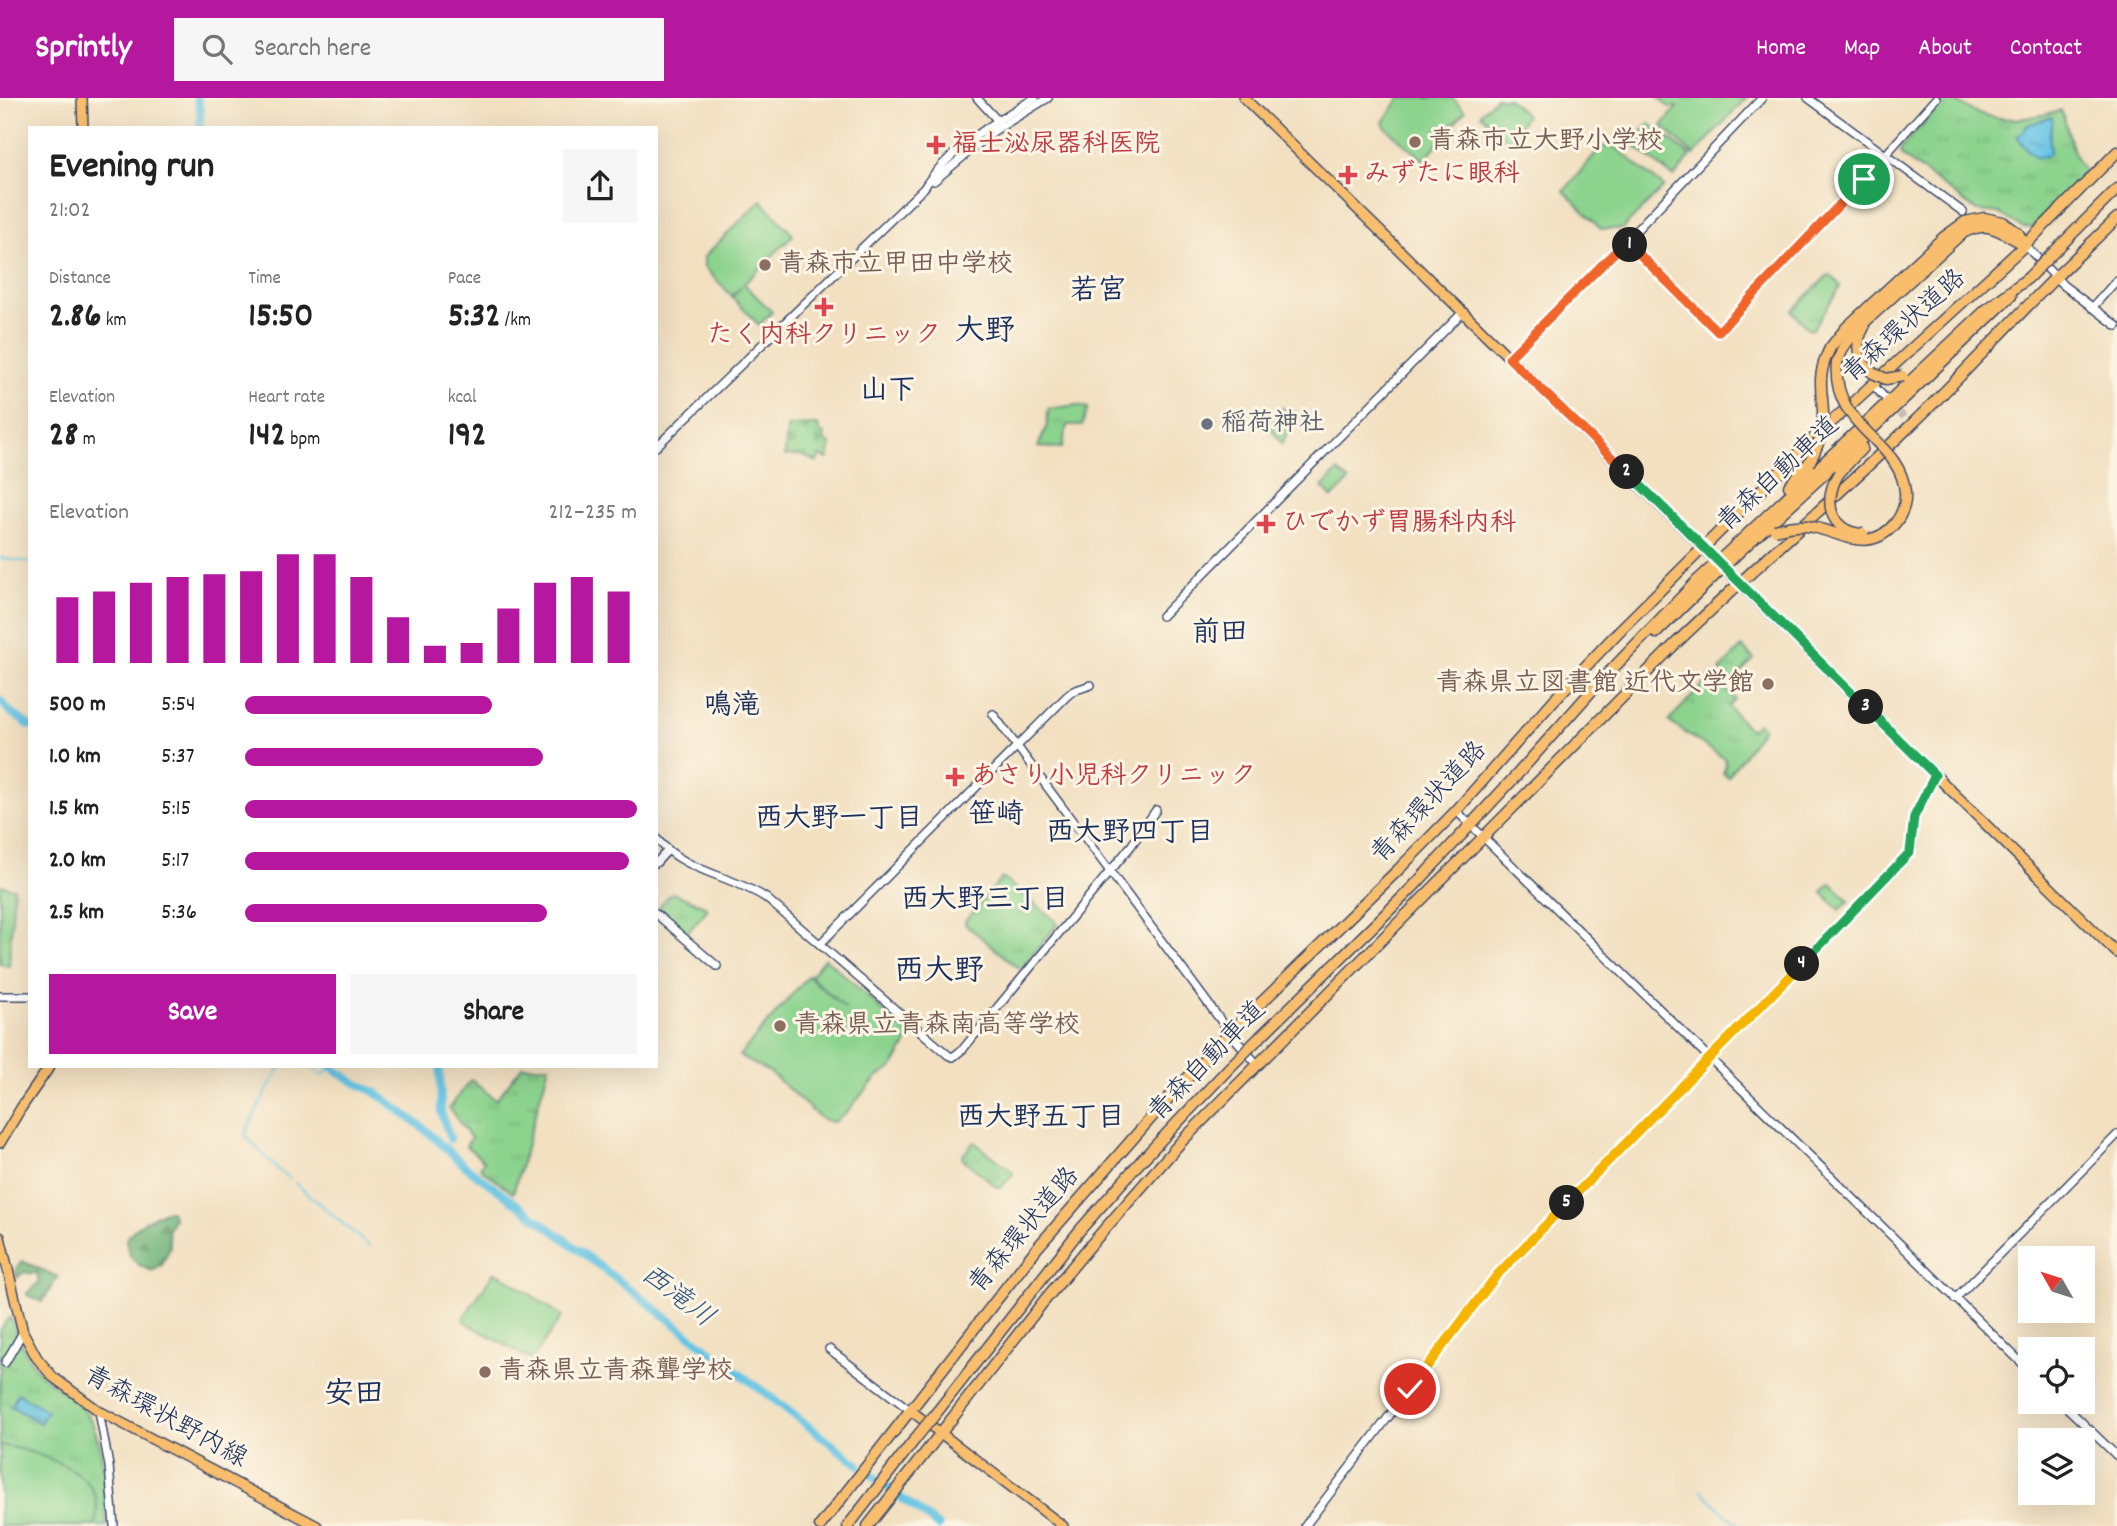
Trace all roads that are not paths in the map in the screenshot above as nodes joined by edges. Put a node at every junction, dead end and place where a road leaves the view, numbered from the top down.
1 (82, 98) edge
2 (977, 98) edge
3 (1035, 98) edge
4 (1048, 98) edge
5 (1244, 98) edge
6 (1762, 98) edge
7 (1808, 98) edge
8 (1936, 98) edge
9 (998, 121) junction
10 (83, 126) edge
11 (2117, 152) edge
12 (1886, 154) junction
13 (925, 187) junction
14 (2117, 189) edge
15 (1963, 212) dead end
16 (2117, 218) edge
17 (1626, 241) junction
18 (2025, 245) junction
19 (2055, 278) junction
20 (2117, 280) edge
21 (2092, 308) junction
22 (1464, 313) junction
23 (1867, 320) junction
24 (2117, 326) edge
25 (1509, 358) junction
26 (1832, 361) junction
27 (1938, 362) junction
28 (1873, 385) junction
29 (1884, 397) tunnel mouth
30 (658, 445) edge
31 (1740, 546) junction
32 (1703, 548) junction
33 (1700, 581) junction
34 (1738, 583) junction
35 (1162, 616) dead end
36 (1091, 685) dead end
37 (993, 714) dead end
38 (1017, 747) junction
39 (1935, 775) junction
40 (1156, 810) dead end
41 (1456, 811) junction
42 (1467, 821) dead end
43 (1480, 833) junction
44 (658, 840) edge
45 (668, 850) junction
46 (658, 861) edge
47 (1110, 871) junction
48 (658, 916) edge
49 (820, 944) junction
50 (2117, 953) edge
51 (717, 966) dead end
52 (0, 996) edge
53 (28, 996) edge
54 (1230, 1033) junction
55 (1710, 1058) junction
56 (1257, 1064) junction
57 (49, 1068) edge
58 (2117, 1135) edge
59 (0, 1143) edge
60 (0, 1237) edge
61 (1955, 1298) junction
62 (23, 1332) junction
63 (829, 1349) dead end
64 (2018, 1359) edge
65 (5, 1363) dead end
66 (910, 1410) junction
67 (99, 1411) junction
68 (2073, 1414) edge
69 (941, 1433) junction
70 (2117, 1456) edge
71 (114, 1526) edge
72 (317, 1526) edge
73 (820, 1526) edge
74 (848, 1526) edge
75 (868, 1526) edge
76 (1063, 1526) edge
77 (1306, 1526) edge

1 - 10 main road
2 - 9 street
3 - 9 street
4 - 13 street
5 - 22 main road
6 - 17 street
7 - 12 street
8 - 12 street
9 - 13 street
11 - 18 highway, 青森環状道路
12 - 15 street
12 - 17 street
13 - 30 street
14 - 27 highway, 青森自動車道, bridge
16 - 19 highway
17 - 25 street
18 - 19 street
18 - 23 highway
18 - 26 highway
18 - 28 highway, 青森環状道路
19 - 21 street
19 - 34 highway
20 - 21 street
21 - 24 street
22 - 25 main road
22 - 35 street
23 - 26 highway
23 - 27 highway, bridge
25 - 32 main road
26 - 27 highway, bridge
26 - 31 highway, bridge
26 - 31 highway, bridge
27 - 31 highway, 青森自動車道
28 - 29 street
28 - 32 highway, 青森環状道路
31 - 33 highway, 青森自動車道, bridge
31 - 33 highway, 青森自動車道, bridge
32 - 34 main road
32 - 41 highway, 青森環状道路
33 - 74 highway, 青森自動車道, bridge
34 - 39 main road
34 - 43 highway
36 - 38 street
37 - 38 street
38 - 47 street
38 - 49 street
39 - 50 main road
39 - 55 street
40 - 47 street
41 - 42 street
41 - 54 highway, 青森環状道路
43 - 55 street
43 - 56 highway
44 - 45 street
45 - 46 street
45 - 49 street
47 - 49 street
47 - 54 street
48 - 51 street
52 - 53 street
54 - 56 street
54 - 66 highway, 青森環状道路
55 - 61 street
55 - 77 street
56 - 69 highway
57 - 59 main road
58 - 61 street
60 - 62 main road, 青森環状野内線
61 - 64 street
62 - 65 street
62 - 67 main road, 青森環状野内線
63 - 66 street
66 - 69 main road
66 - 73 highway, 青森環状道路
67 - 71 street
67 - 72 main road, 青森環状野内線
68 - 70 street
69 - 75 highway
69 - 76 main road

